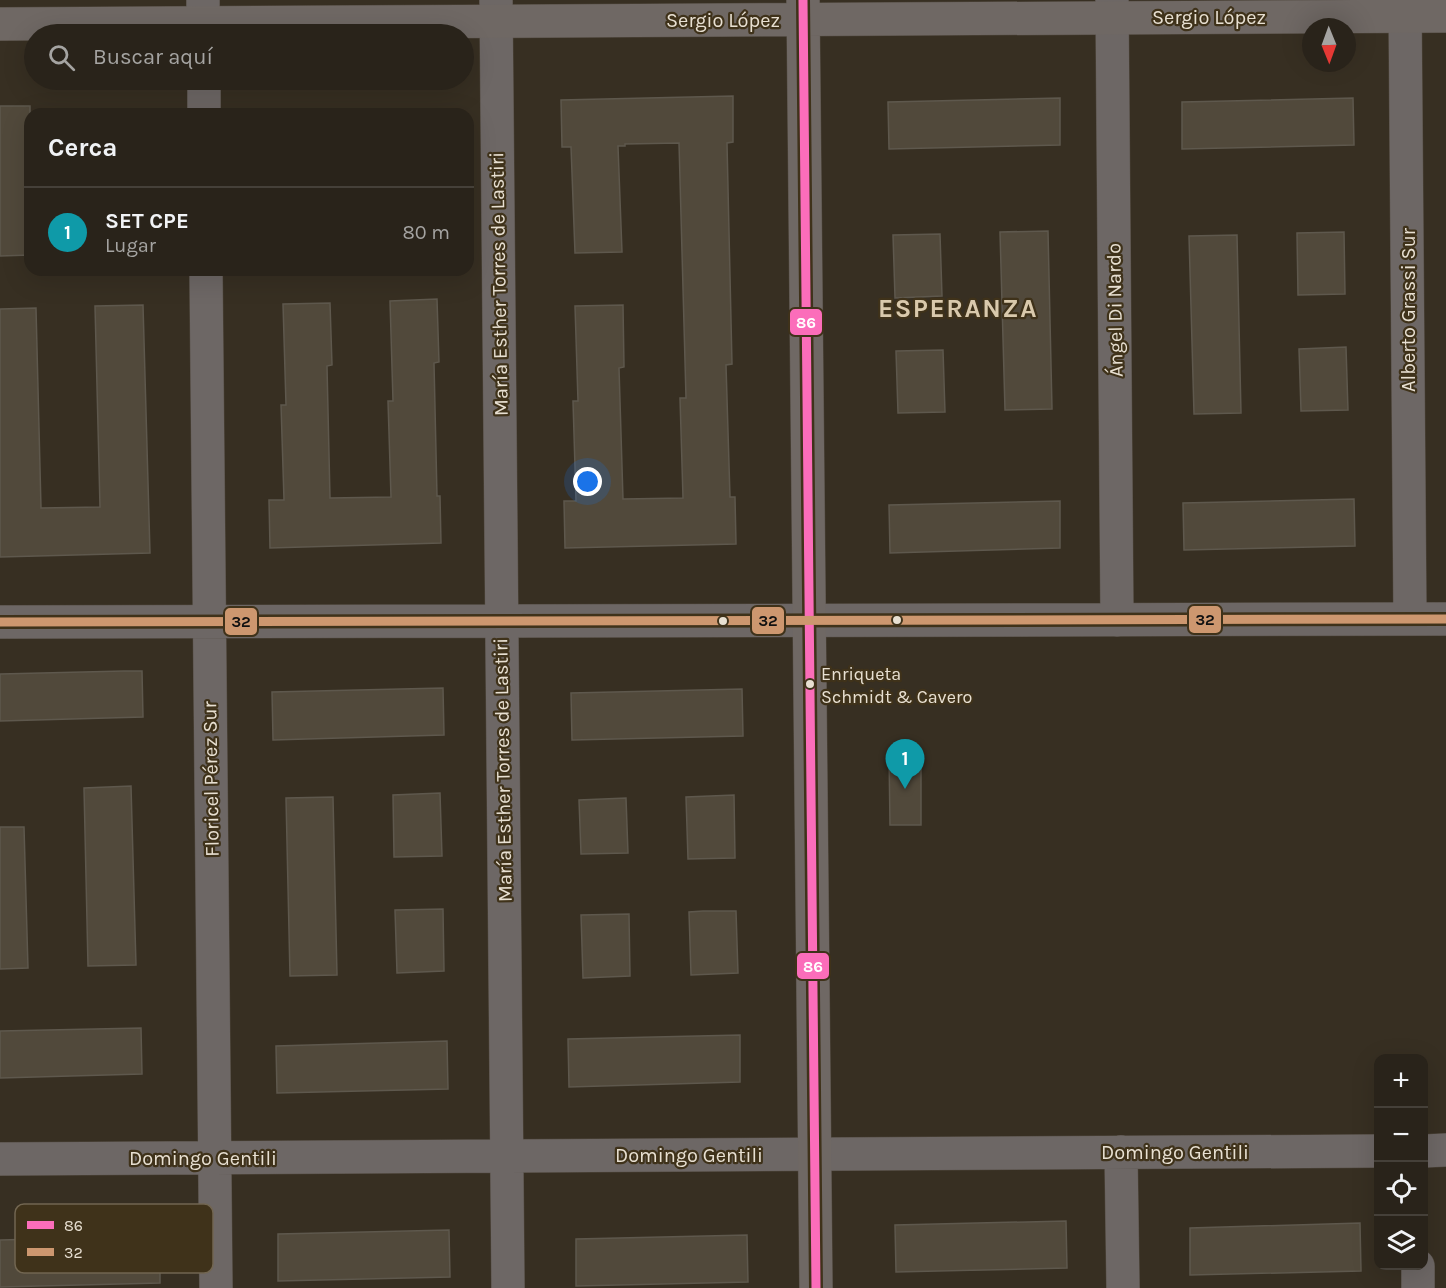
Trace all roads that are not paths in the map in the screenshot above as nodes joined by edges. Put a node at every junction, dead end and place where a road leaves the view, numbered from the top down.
1 (1405, 8) edge
2 (1112, 9) edge
3 (496, 10) edge
4 (803, 10) edge
5 (1446, 16) edge
6 (203, 19) edge
7 (0, 24) edge
8 (204, 90) edge
9 (204, 108) edge
10 (206, 276) edge
11 (1410, 619) junction
12 (1446, 619) edge
13 (1117, 620) junction
14 (210, 621) junction
15 (502, 621) junction
16 (810, 621) junction
17 (0, 622) edge
18 (1428, 1150) edge
19 (1446, 1150) edge
20 (1374, 1151) edge
21 (1121, 1152) junction
22 (815, 1154) junction
23 (507, 1156) junction
24 (215, 1158) junction
25 (0, 1159) edge
26 (1418, 1270) edge
27 (216, 1288) edge
28 (508, 1288) edge
29 (816, 1288) edge
30 (1123, 1288) edge
31 (1418, 1288) edge

1 - 2 street, Sergio López
1 - 5 street, Sergio López
1 - 11 street, Alberto Grassi Sur
2 - 4 street, Sergio López
2 - 13 street, Ángel Di Nardo
3 - 4 street, Sergio López
3 - 6 street, Sergio López
3 - 15 street, María Esther Torres de Lastiri
4 - 16 street
6 - 7 street, Sergio López
8 - 9 street
10 - 14 street, Floricel Pérez Sur
11 - 12 street
11 - 13 street
13 - 16 street
14 - 15 street
14 - 17 street
14 - 24 street, Floricel Pérez Sur
15 - 16 street
15 - 23 street, María Esther Torres de Lastiri
16 - 22 street
18 - 19 street
20 - 21 street, Domingo Gentili
21 - 22 street, Domingo Gentili
21 - 30 street
22 - 23 street, Domingo Gentili
22 - 29 street
23 - 24 street, Domingo Gentili
23 - 28 street, María Esther Torres de Lastiri
24 - 25 street, Domingo Gentili
24 - 27 street, Floricel Pérez Sur
26 - 31 street

